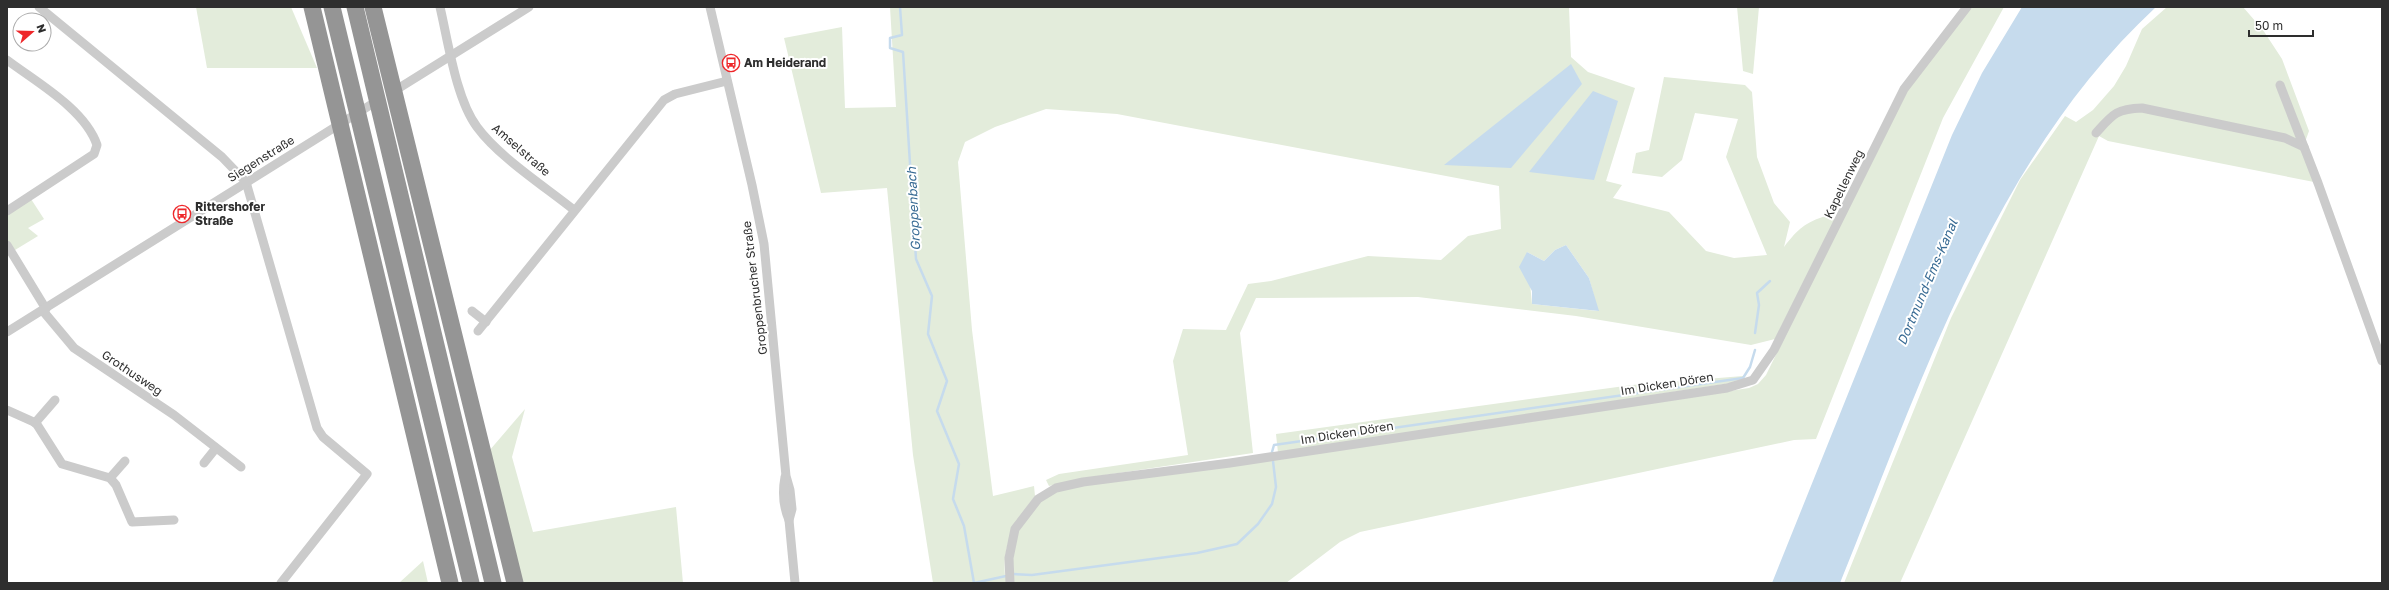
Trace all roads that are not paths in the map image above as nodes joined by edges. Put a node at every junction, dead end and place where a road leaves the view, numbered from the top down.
1 (39, 7) edge
2 (312, 7) edge
3 (332, 7) edge
4 (355, 7) edge
5 (374, 7) edge
6 (440, 7) edge
7 (529, 7) edge
8 (710, 7) edge
9 (1967, 7) edge
10 (451, 56) junction
11 (7, 60) edge
12 (727, 81) junction
13 (2280, 85) dead end
14 (2096, 133) dead end
15 (2304, 147) junction
16 (246, 182) junction
17 (574, 210) junction
18 (7, 211) edge
19 (7, 245) edge
20 (45, 310) junction
21 (472, 311) dead end
22 (486, 322) junction
23 (7, 332) edge
24 (478, 332) dead end
25 (2382, 361) edge
26 (1753, 380) joint
27 (55, 400) dead end
28 (7, 410) edge
29 (35, 423) junction
30 (216, 448) junction
31 (125, 461) dead end
32 (204, 463) dead end
33 (241, 467) dead end
34 (110, 478) junction
35 (174, 520) dead end
36 (281, 583) edge
37 (450, 583) edge
38 (471, 583) edge
39 (493, 583) edge
40 (514, 583) edge
41 (795, 583) edge
42 (1010, 583) edge

1 - 16 street
2 - 37 highway
3 - 38 highway
4 - 39 highway
5 - 40 highway
6 - 10 street, Amselstraße
7 - 10 street, Siegenstraße
8 - 12 street, Groppenbrucher Straße
9 - 26 street, Kapellenweg
10 - 16 street, Siegenstraße
10 - 17 street, Amselstraße
11 - 18 street
12 - 17 street
12 - 41 street, Groppenbrucher Straße
13 - 15 street
14 - 15 street
15 - 25 street
16 - 20 street, Siegenstraße
16 - 36 street
17 - 22 street
19 - 20 street, Grothusweg
20 - 23 street, Siegenstraße
20 - 30 street, Grothusweg
21 - 22 street
22 - 24 street
26 - 42 street, Im Dicken Dören
27 - 29 street
28 - 29 street
29 - 34 street
30 - 32 street
30 - 33 street, Grothusweg
31 - 34 street
34 - 35 street

